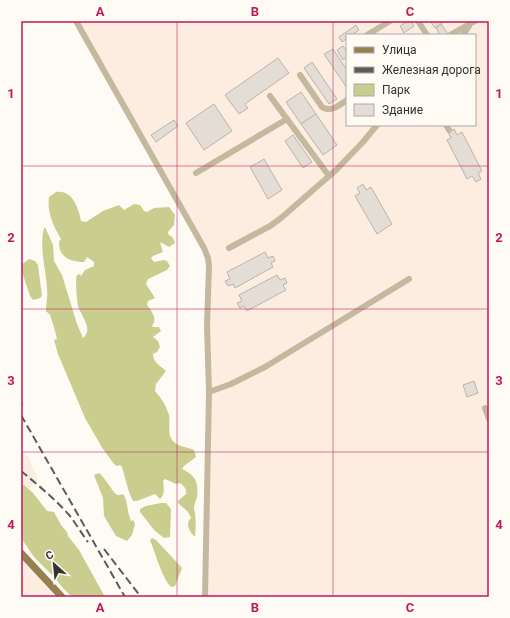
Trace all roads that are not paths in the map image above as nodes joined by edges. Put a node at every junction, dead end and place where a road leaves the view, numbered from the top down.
1 (76, 21) edge
2 (390, 21) edge
3 (418, 21) edge
4 (472, 23) edge
5 (369, 34) edge
6 (425, 34) edge
7 (452, 34) edge
8 (464, 34) edge
9 (300, 75) dead end
10 (270, 96) dead end
11 (346, 101) edge
12 (287, 119) junction
13 (376, 126) edge
14 (196, 173) dead end
15 (329, 176) junction
16 (229, 248) dead end
17 (409, 279) dead end
18 (209, 392) junction
19 (485, 408) dead end
20 (489, 420) edge
21 (21, 553) edge
22 (62, 597) edge
23 (204, 597) edge

1 - 18 lane
2 - 5 lane
3 - 6 lane
4 - 7 lane
4 - 8 lane
9 - 11 lane
10 - 12 lane
12 - 14 lane
12 - 15 lane
13 - 15 lane
15 - 16 lane
17 - 18 lane
18 - 23 lane
19 - 20 lane
21 - 22 main road

